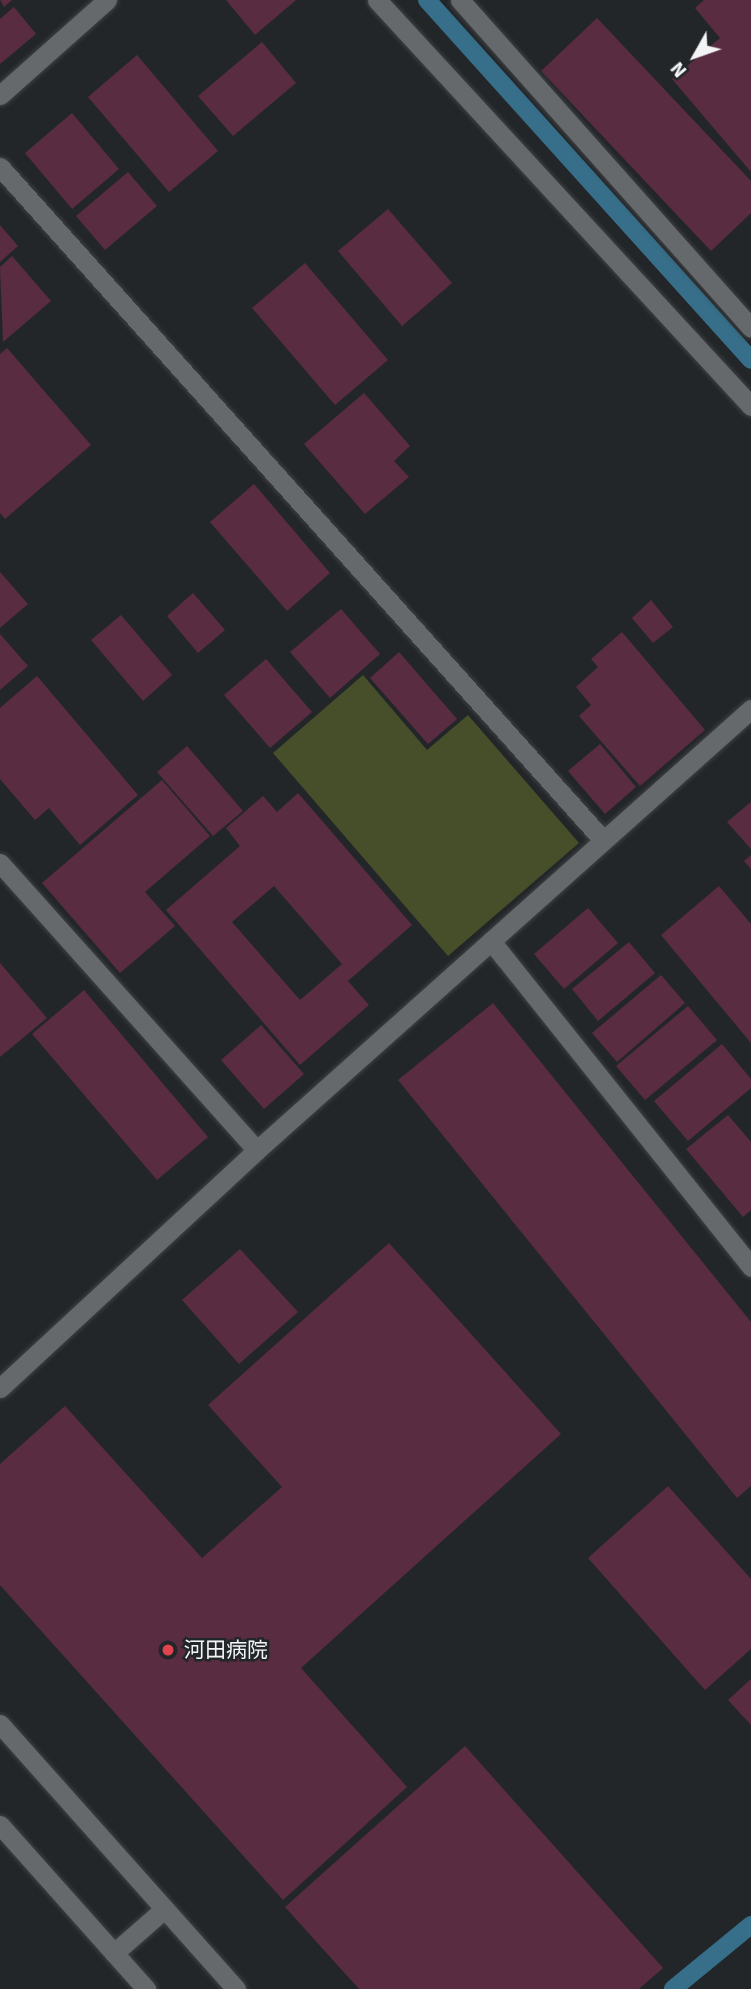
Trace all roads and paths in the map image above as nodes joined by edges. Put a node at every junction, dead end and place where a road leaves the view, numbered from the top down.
1 (107, 0) edge
2 (377, 0) edge
3 (460, 0) edge
4 (0, 95) edge
5 (0, 167) edge
6 (751, 328) edge
7 (751, 405) edge
8 (751, 709) edge
9 (603, 840) junction
10 (0, 863) edge
11 (491, 941) junction
12 (257, 1150) junction
13 (751, 1267) edge
14 (0, 1388) edge
15 (0, 1724) edge
16 (0, 1825) edge
17 (164, 1909) junction
18 (114, 1953) junction
19 (146, 1989) edge
20 (236, 1989) edge

1 - 4 street
2 - 7 street
3 - 6 street
5 - 9 street
8 - 9 street
9 - 11 street
10 - 12 street
11 - 12 street
11 - 13 street
12 - 14 street
15 - 17 street
16 - 18 street
17 - 18 street
17 - 20 street
18 - 19 street

